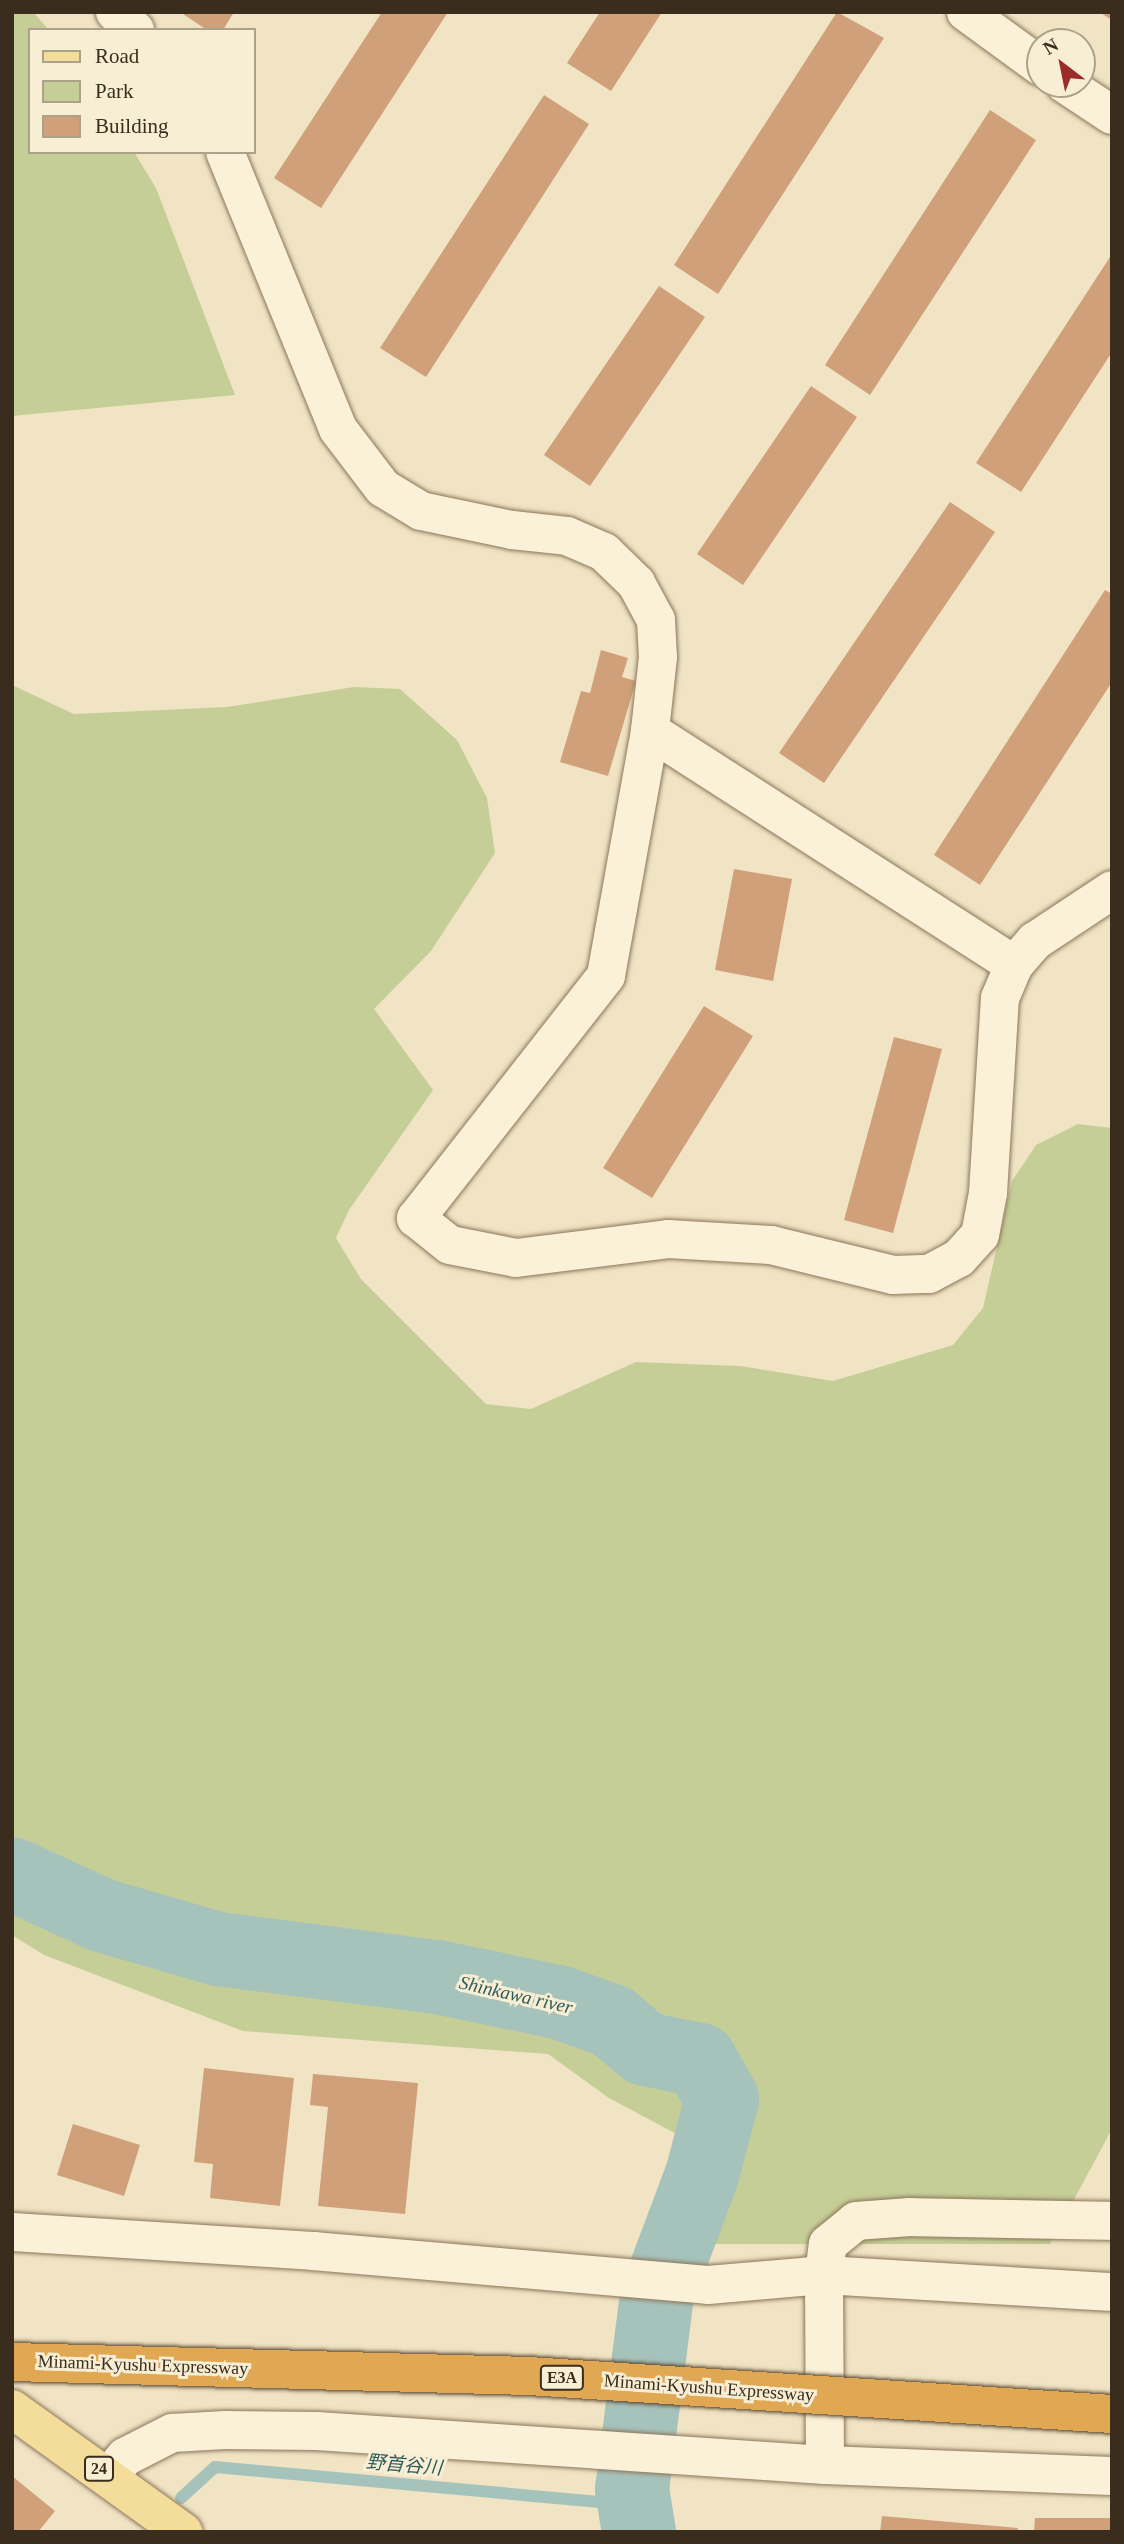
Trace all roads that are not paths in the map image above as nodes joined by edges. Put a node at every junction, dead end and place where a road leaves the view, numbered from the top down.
1 (115, 12) edge
2 (966, 12) edge
3 (133, 28) edge
4 (1026, 56) edge
5 (1087, 98) edge
6 (1112, 115) edge
7 (226, 154) edge
8 (650, 731) junction
9 (1112, 890) edge
10 (1014, 965) junction
11 (1112, 2221) edge
12 (12, 2232) edge
13 (824, 2275) junction
14 (1112, 2292) edge
15 (12, 2362) edge
16 (13, 2411) edge
17 (1112, 2414) edge
18 (825, 2465) junction
19 (109, 2476) junction
20 (1112, 2476) edge
21 (183, 2532) edge

1 - 3 street
2 - 4 street
5 - 6 street
7 - 8 street
8 - 10 street
8 - 10 street
9 - 10 street
11 - 13 street
12 - 13 street
13 - 14 street
13 - 18 street
15 - 17 highway, Minami-Kyushu Expressway / E3A, bridge
16 - 19 main road, 24
18 - 19 street
18 - 20 street
19 - 21 main road, 24

